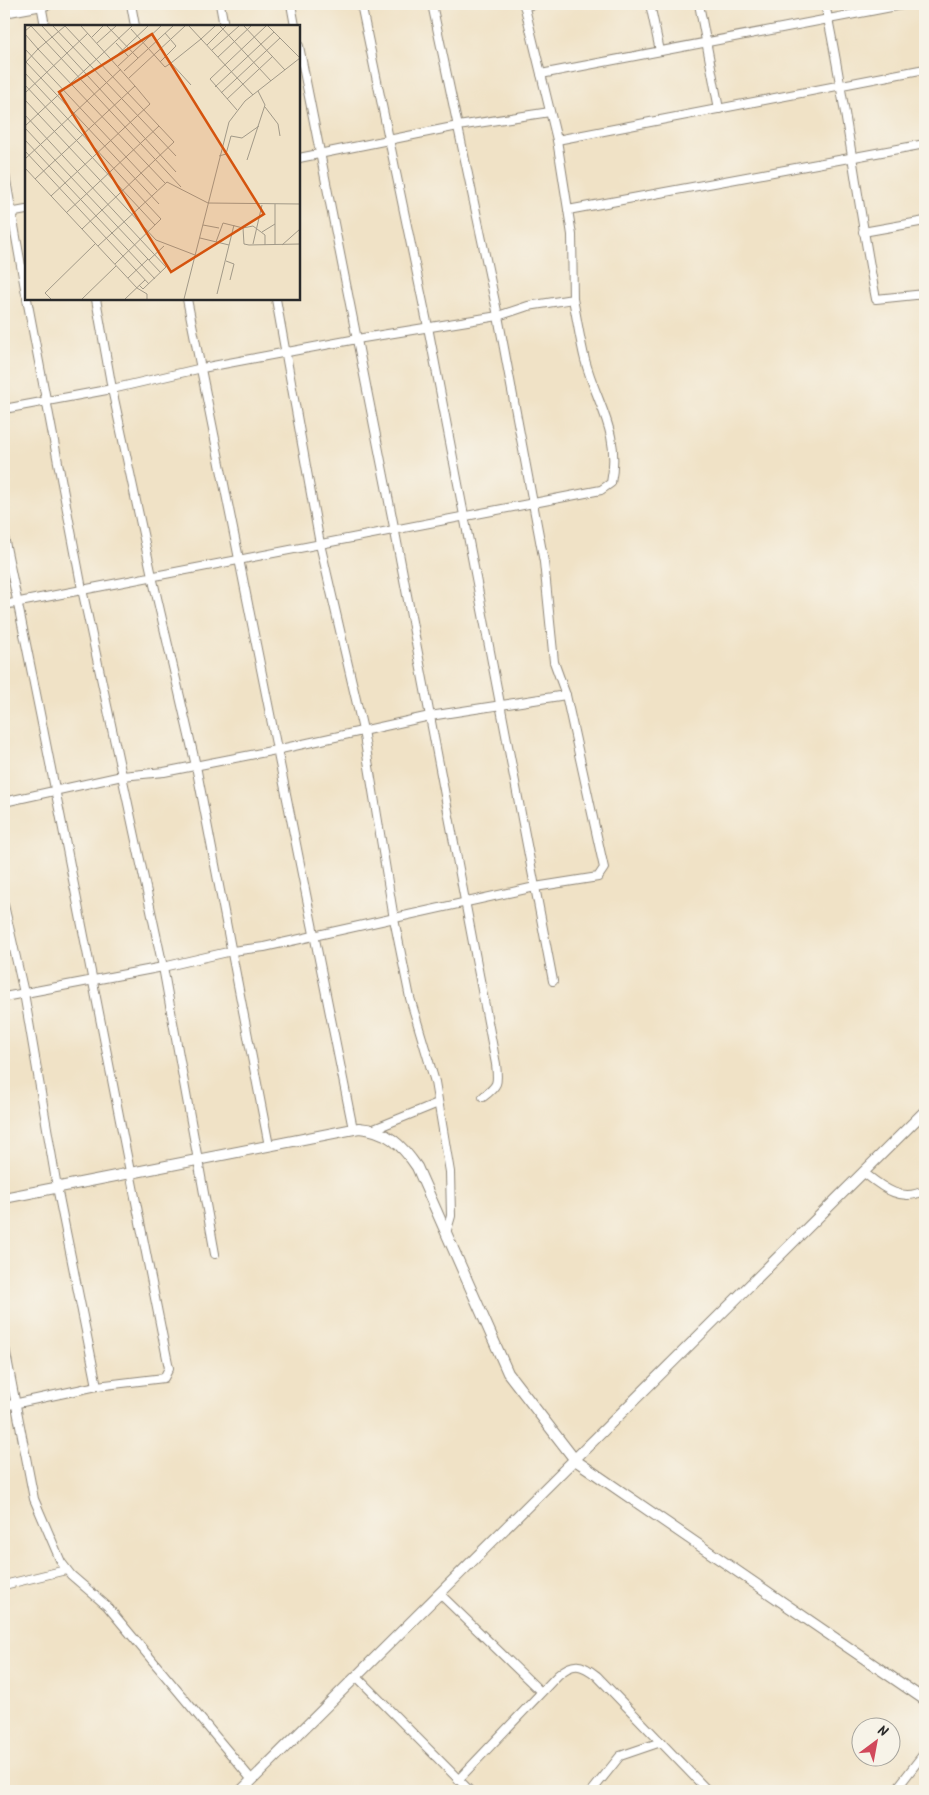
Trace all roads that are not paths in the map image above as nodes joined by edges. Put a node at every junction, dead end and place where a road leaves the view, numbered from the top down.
1 (44, 4) edge
2 (131, 4) edge
3 (220, 4) edge
4 (291, 4) edge
5 (361, 4) edge
6 (432, 4) edge
7 (536, 4) edge
8 (650, 4) edge
9 (699, 4) edge
10 (825, 4) edge
11 (907, 4) edge
12 (524, 5) edge
13 (4, 12) edge
14 (828, 18) junction
15 (45, 25) edge
16 (136, 25) edge
17 (224, 25) edge
18 (295, 25) edge
19 (707, 42) junction
20 (660, 51) junction
21 (300, 52) edge
22 (925, 69) edge
23 (541, 74) junction
24 (841, 85) junction
25 (719, 109) junction
26 (550, 112) junction
27 (458, 126) junction
28 (389, 140) junction
29 (557, 140) junction
30 (925, 144) edge
31 (318, 153) junction
32 (300, 158) edge
33 (853, 158) junction
34 (4, 169) edge
35 (25, 210) edge
36 (568, 210) junction
37 (8, 213) edge
38 (925, 221) edge
39 (863, 232) junction
40 (25, 290) edge
41 (925, 294) edge
42 (573, 299) junction
43 (27, 300) edge
44 (96, 300) edge
45 (187, 300) edge
46 (276, 300) edge
47 (498, 316) junction
48 (428, 327) junction
49 (358, 339) junction
50 (287, 352) junction
51 (202, 368) junction
52 (112, 389) junction
53 (46, 402) junction
54 (4, 409) edge
55 (533, 504) junction
56 (464, 518) junction
57 (396, 532) junction
58 (4, 537) edge
59 (320, 544) junction
60 (239, 561) junction
61 (152, 576) junction
62 (82, 589) junction
63 (18, 602) junction
64 (4, 605) edge
65 (566, 695) junction
66 (500, 703) junction
67 (430, 716) junction
68 (363, 730) junction
69 (276, 750) junction
70 (196, 766) junction
71 (122, 776) junction
72 (57, 790) junction
73 (4, 802) edge
74 (535, 887) junction
75 (466, 901) junction
76 (4, 905) edge
77 (394, 919) junction
78 (314, 937) junction
79 (232, 951) junction
80 (163, 967) junction
81 (93, 980) junction
82 (553, 981) dead end
83 (24, 993) junction
84 (4, 997) edge
85 (483, 1097) dead end
86 (438, 1103) junction
87 (925, 1111) edge
88 (353, 1129) junction
89 (374, 1129) junction
90 (269, 1146) junction
91 (199, 1159) junction
92 (863, 1172) junction
93 (130, 1173) junction
94 (57, 1188) junction
95 (925, 1190) edge
96 (4, 1198) edge
97 (446, 1233) junction
98 (215, 1254) dead end
99 (4, 1343) edge
100 (97, 1386) junction
101 (15, 1403) junction
102 (4, 1406) edge
103 (575, 1460) junction
104 (66, 1570) junction
105 (4, 1585) edge
106 (440, 1594) junction
107 (357, 1677) junction
108 (541, 1692) junction
109 (925, 1700) edge
110 (661, 1742) junction
111 (925, 1752) edge
112 (252, 1780) junction
113 (458, 1780) junction
114 (240, 1791) edge
115 (470, 1791) edge
116 (592, 1791) edge
117 (708, 1791) edge
118 (895, 1791) edge

1 - 13 street
1 - 15 street
2 - 16 street
3 - 17 street
4 - 18 street
5 - 28 street
6 - 27 street
7 - 12 street
8 - 20 street
9 - 19 street
10 - 14 street
11 - 14 street
12 - 23 street
14 - 19 street
14 - 24 street
19 - 20 street
19 - 25 street
20 - 23 street
21 - 31 street
22 - 24 street
23 - 26 street
24 - 25 street
24 - 33 street
25 - 29 street
26 - 27 street
26 - 29 street
27 - 28 street
27 - 47 street
28 - 31 street
28 - 48 street
29 - 36 street
30 - 33 street
31 - 32 street
31 - 49 street
33 - 36 street
33 - 39 street
34 - 37 street
35 - 37 street
36 - 42 street
37 - 40 street
38 - 39 street
39 - 41 street
42 - 47 street
42 - 55 street
43 - 53 street
44 - 52 street
45 - 51 street
46 - 50 street
47 - 48 street
47 - 55 street
48 - 49 street
48 - 56 street
49 - 50 street
49 - 57 street
50 - 51 street
50 - 59 street
51 - 52 street
51 - 60 street
52 - 53 street
52 - 61 street
53 - 54 street
53 - 62 street
55 - 56 street
55 - 65 street
56 - 57 street
56 - 66 street
57 - 59 street
57 - 67 street
58 - 63 street
59 - 60 street
59 - 68 street
60 - 61 street
60 - 69 street
61 - 62 street
61 - 70 street
62 - 63 street
62 - 71 street
63 - 64 street
63 - 72 street
65 - 66 street
65 - 74 street
66 - 67 street
66 - 74 street
67 - 68 street
67 - 75 street
68 - 69 street
68 - 77 street
69 - 70 street
69 - 78 street
70 - 71 street
70 - 79 street
71 - 72 street
71 - 80 street
72 - 73 street
72 - 81 street
74 - 75 street
74 - 82 street
75 - 77 street
75 - 85 street
76 - 83 street
77 - 78 street
77 - 86 street
78 - 79 street
78 - 88 street
79 - 80 street
79 - 90 street
80 - 81 street
80 - 91 street
81 - 83 street
81 - 93 street
83 - 84 street
83 - 94 street
86 - 89 street
86 - 97 street
87 - 92 street
88 - 89 street
88 - 90 street
89 - 97 street
90 - 91 street
91 - 93 street
91 - 98 street
92 - 95 street
92 - 103 street
93 - 94 street
93 - 100 street
94 - 96 street
94 - 100 street
97 - 103 street
99 - 101 street
100 - 101 street
101 - 102 street
101 - 104 street
103 - 106 street
103 - 109 street
104 - 105 street
104 - 112 street
106 - 107 street
106 - 108 street
107 - 112 street
107 - 113 street
108 - 110 street
108 - 113 street
110 - 116 street
110 - 117 street
111 - 118 street
112 - 114 street
113 - 115 street

